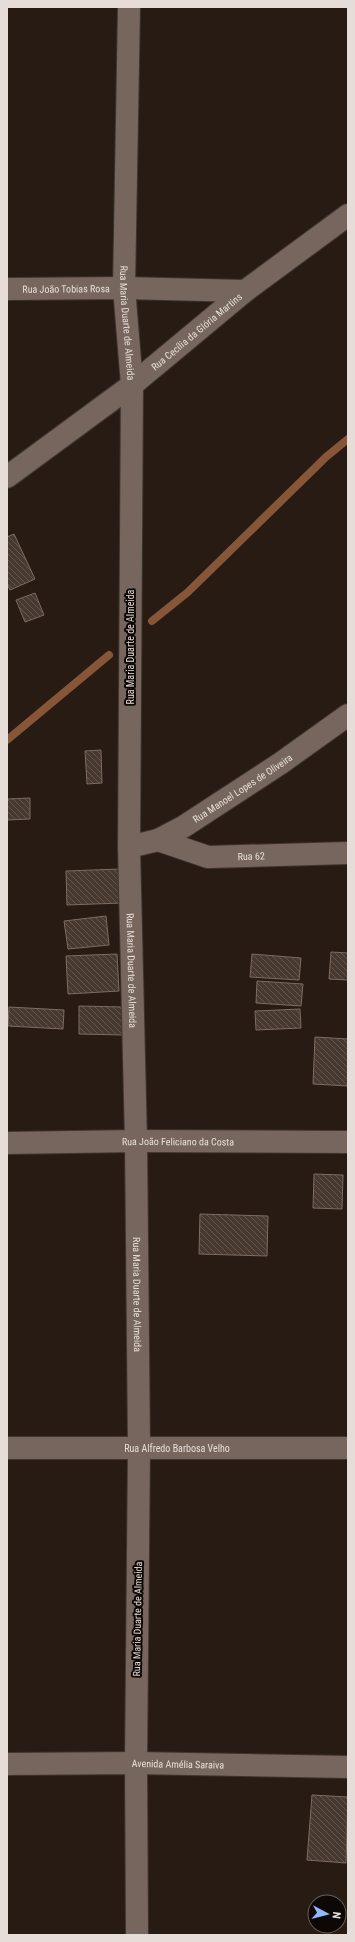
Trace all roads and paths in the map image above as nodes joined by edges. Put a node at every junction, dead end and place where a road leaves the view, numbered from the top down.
1 (129, 7) edge
2 (348, 215) edge
3 (124, 288) junction
4 (7, 289) edge
5 (245, 291) junction
6 (132, 385) junction
7 (7, 477) edge
8 (348, 715) edge
9 (158, 840) junction
10 (129, 847) junction
11 (348, 853) edge
12 (136, 1141) junction
13 (348, 1142) edge
14 (7, 1143) edge
15 (139, 1447) junction
16 (7, 1448) edge
17 (348, 1448) edge
18 (136, 1763) junction
19 (7, 1764) edge
20 (348, 1767) edge
21 (137, 1935) edge

1 - 3 street, Rua Maria Duarte de Almeida
2 - 5 street, Rua Cecília da Glória Martins
3 - 4 street, Rua João Tobias Rosa
3 - 5 street, Rua João Tobias Rosa
3 - 6 street, Rua Maria Duarte de Almeida
5 - 6 street, Rua Cecília da Glória Martins
6 - 7 street, Rua Cecília da Glória Martins
6 - 10 street, Rua Maria Duarte de Almeida
8 - 9 street, Rua Manoel Lopes de Oliveira
9 - 10 street, Rua Manoel Lopes de Oliveira
9 - 11 street, Rua 62
10 - 12 street, Rua Maria Duarte de Almeida
12 - 13 street, Rua João Feliciano da Costa
12 - 14 street, Rua João Feliciano da Costa
12 - 15 street, Rua Maria Duarte de Almeida
15 - 16 street, Rua Alfredo Barbosa Velho
15 - 17 street, Rua Alfredo Barbosa Velho
15 - 18 street, Rua Maria Duarte de Almeida
18 - 19 street, Avenida Amélia Saraiva
18 - 20 street, Avenida Amélia Saraiva
18 - 21 street, Rua Maria Duarte de Almeida

